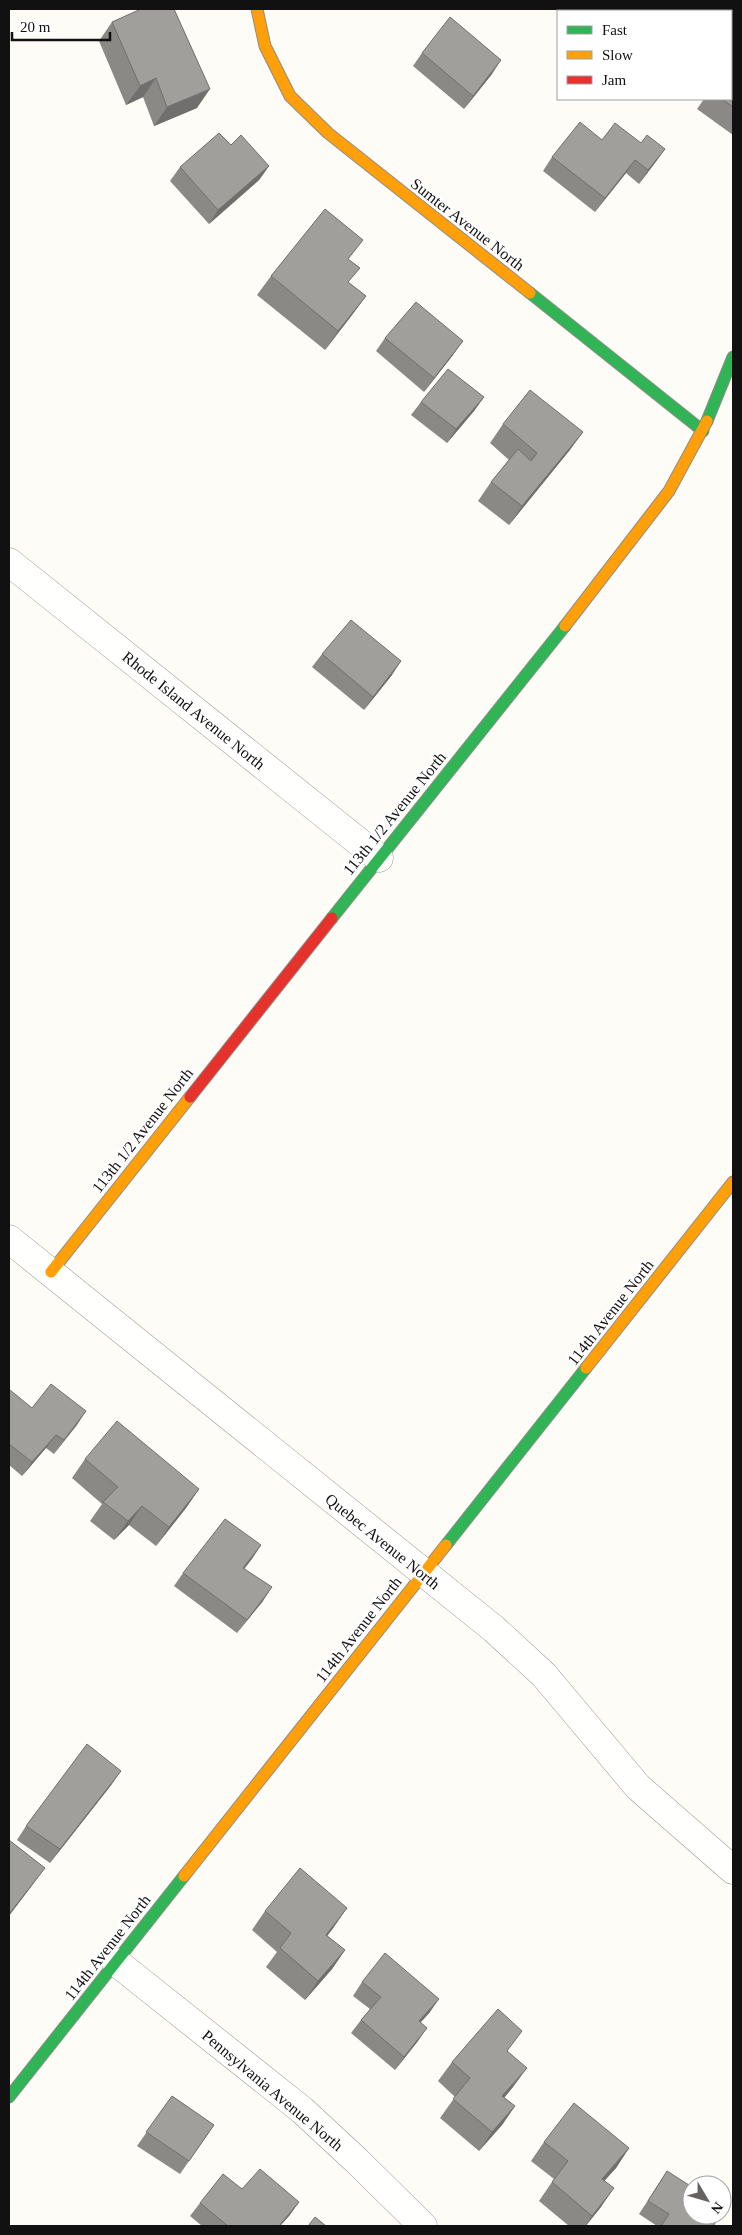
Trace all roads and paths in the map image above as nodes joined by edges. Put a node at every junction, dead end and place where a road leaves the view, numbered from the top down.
1 (257, 9) edge
2 (733, 357) edge
3 (703, 431) junction
4 (9, 562) edge
5 (379, 858) junction
6 (733, 1182) edge
7 (9, 1238) edge
8 (51, 1272) junction
9 (423, 1573) junction
10 (733, 1870) edge
11 (116, 1962) junction
12 (9, 2097) edge
13 (423, 2226) edge

1 - 3 street, Sumter Avenue North
2 - 3 street, 113th 1/2 Avenue North
3 - 5 street, 113th 1/2 Avenue North
4 - 5 street, Rhode Island Avenue North
5 - 8 street, 113th 1/2 Avenue North
6 - 9 street, 114th Avenue North
7 - 8 street, Quebec Avenue North
8 - 9 street, Quebec Avenue North
9 - 10 street, Quebec Avenue North
9 - 11 street, 114th Avenue North
11 - 12 street, 114th Avenue North
11 - 13 street, Pennsylvania Avenue North

